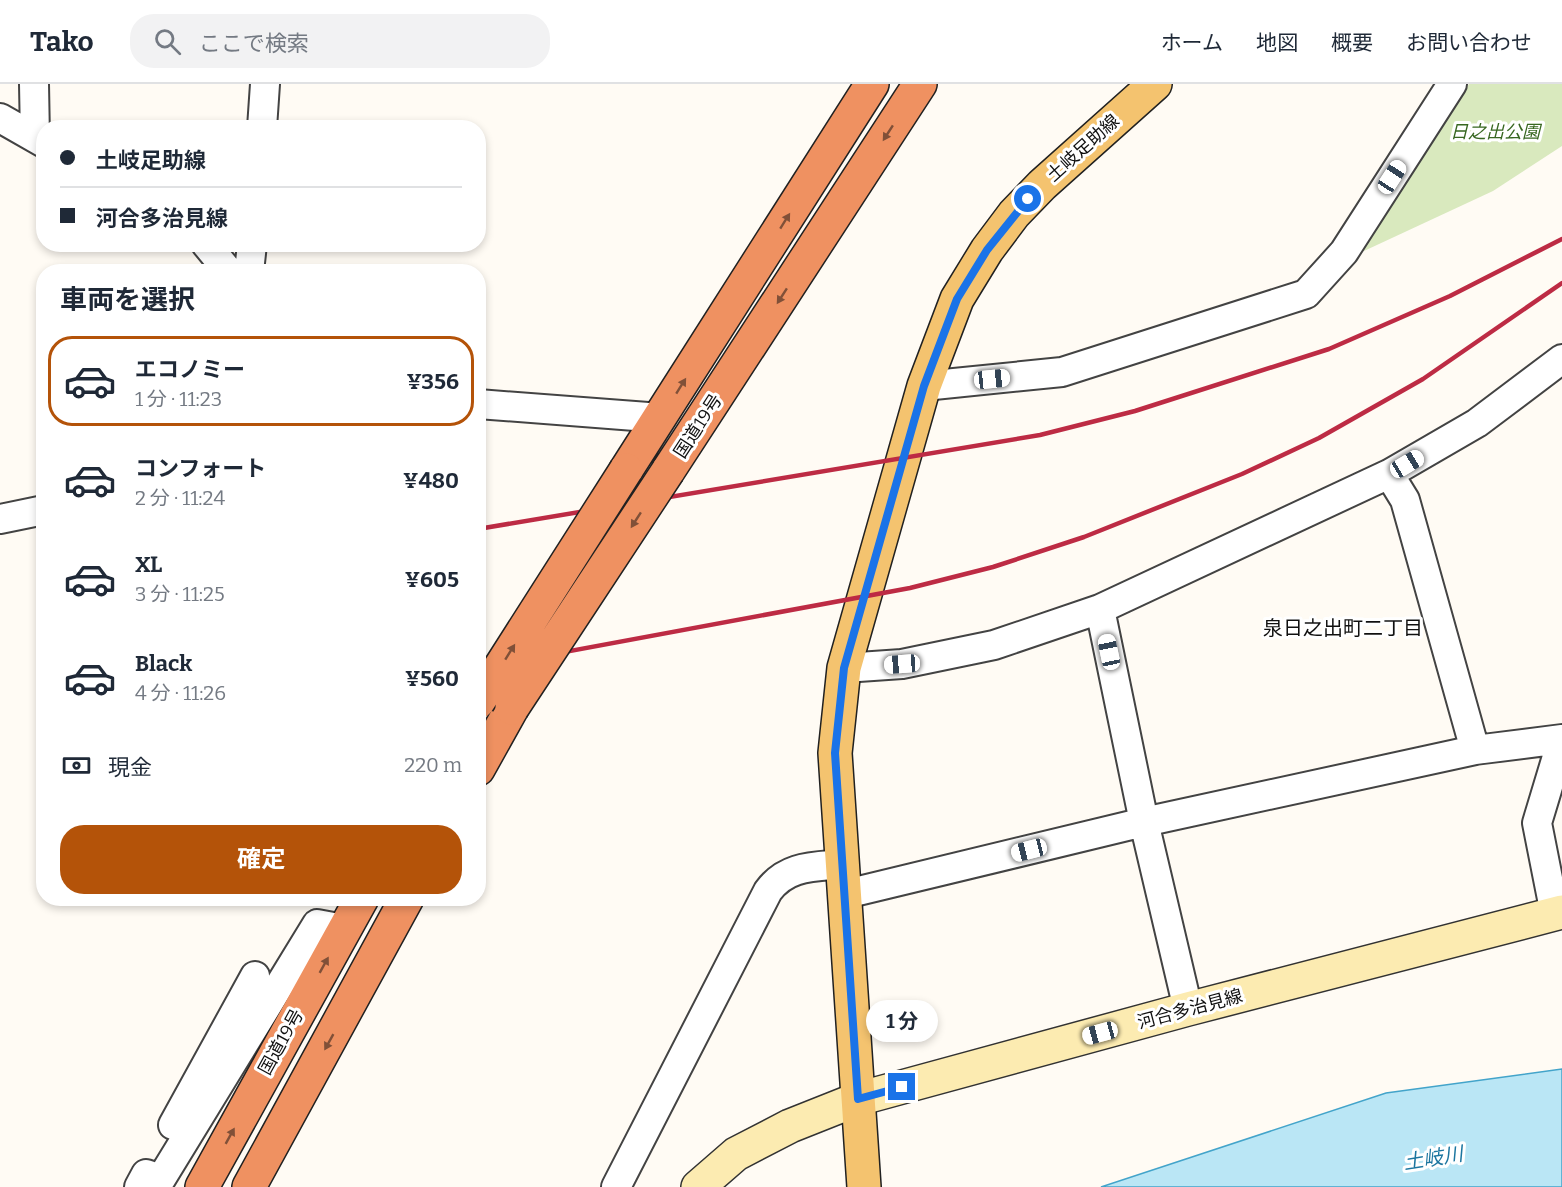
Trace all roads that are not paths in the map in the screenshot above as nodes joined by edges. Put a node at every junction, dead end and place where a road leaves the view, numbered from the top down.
1 (34, 84) edge
2 (265, 84) edge
3 (872, 84) edge
4 (920, 84) edge
5 (1155, 84) edge
6 (1452, 84) edge
7 (0, 118) edge
8 (37, 120) edge
9 (263, 120) edge
10 (36, 139) edge
11 (213, 252) edge
12 (222, 264) edge
13 (1562, 359) edge
14 (924, 386) junction
15 (486, 405) edge
16 (661, 418) junction
17 (1389, 474) junction
18 (36, 512) edge
19 (0, 519) edge
20 (1100, 609) junction
21 (844, 668) junction
22 (486, 689) edge
23 (1562, 739) edge
24 (1475, 750) junction
25 (486, 755) edge
26 (1144, 822) junction
27 (845, 879) junction
28 (357, 906) edge
29 (403, 906) edge
30 (1558, 913) edge
31 (344, 928) junction
32 (255, 976) dead end
33 (1188, 1009) junction
34 (858, 1099) junction
35 (142, 1181) edge
36 (202, 1187) edge
37 (249, 1187) edge
38 (615, 1187) edge
39 (698, 1187) edge
40 (864, 1187) edge

1 - 8 street
2 - 9 street
16 -> 3 highway, 国道19号
4 -> 25 highway, 国道19号, bridge
5 - 14 main road, 土岐足助線
6 - 14 street
7 - 10 street
11 - 12 street
13 - 17 street
14 - 21 main road, 土岐足助線
15 - 16 street
22 -> 16 highway, 国道19号, bridge
17 - 20 street
17 - 24 street
18 - 19 street
20 - 21 street
20 - 26 street
21 - 27 main road, 土岐足助線
23 - 24 street
23 - 30 street
24 - 26 street
26 - 27 street
26 - 33 street
27 - 34 main road, 土岐足助線
27 - 38 street
28 - 31 highway, 国道19号
29 -> 37 highway
30 - 33 main road, 河合多治見線
31 - 35 street
36 -> 31 highway, 国道19号
32 - 35 street
33 - 34 main road, 河合多治見線
34 - 39 main road, 河合多治見線
34 - 40 main road, 土岐足助線

